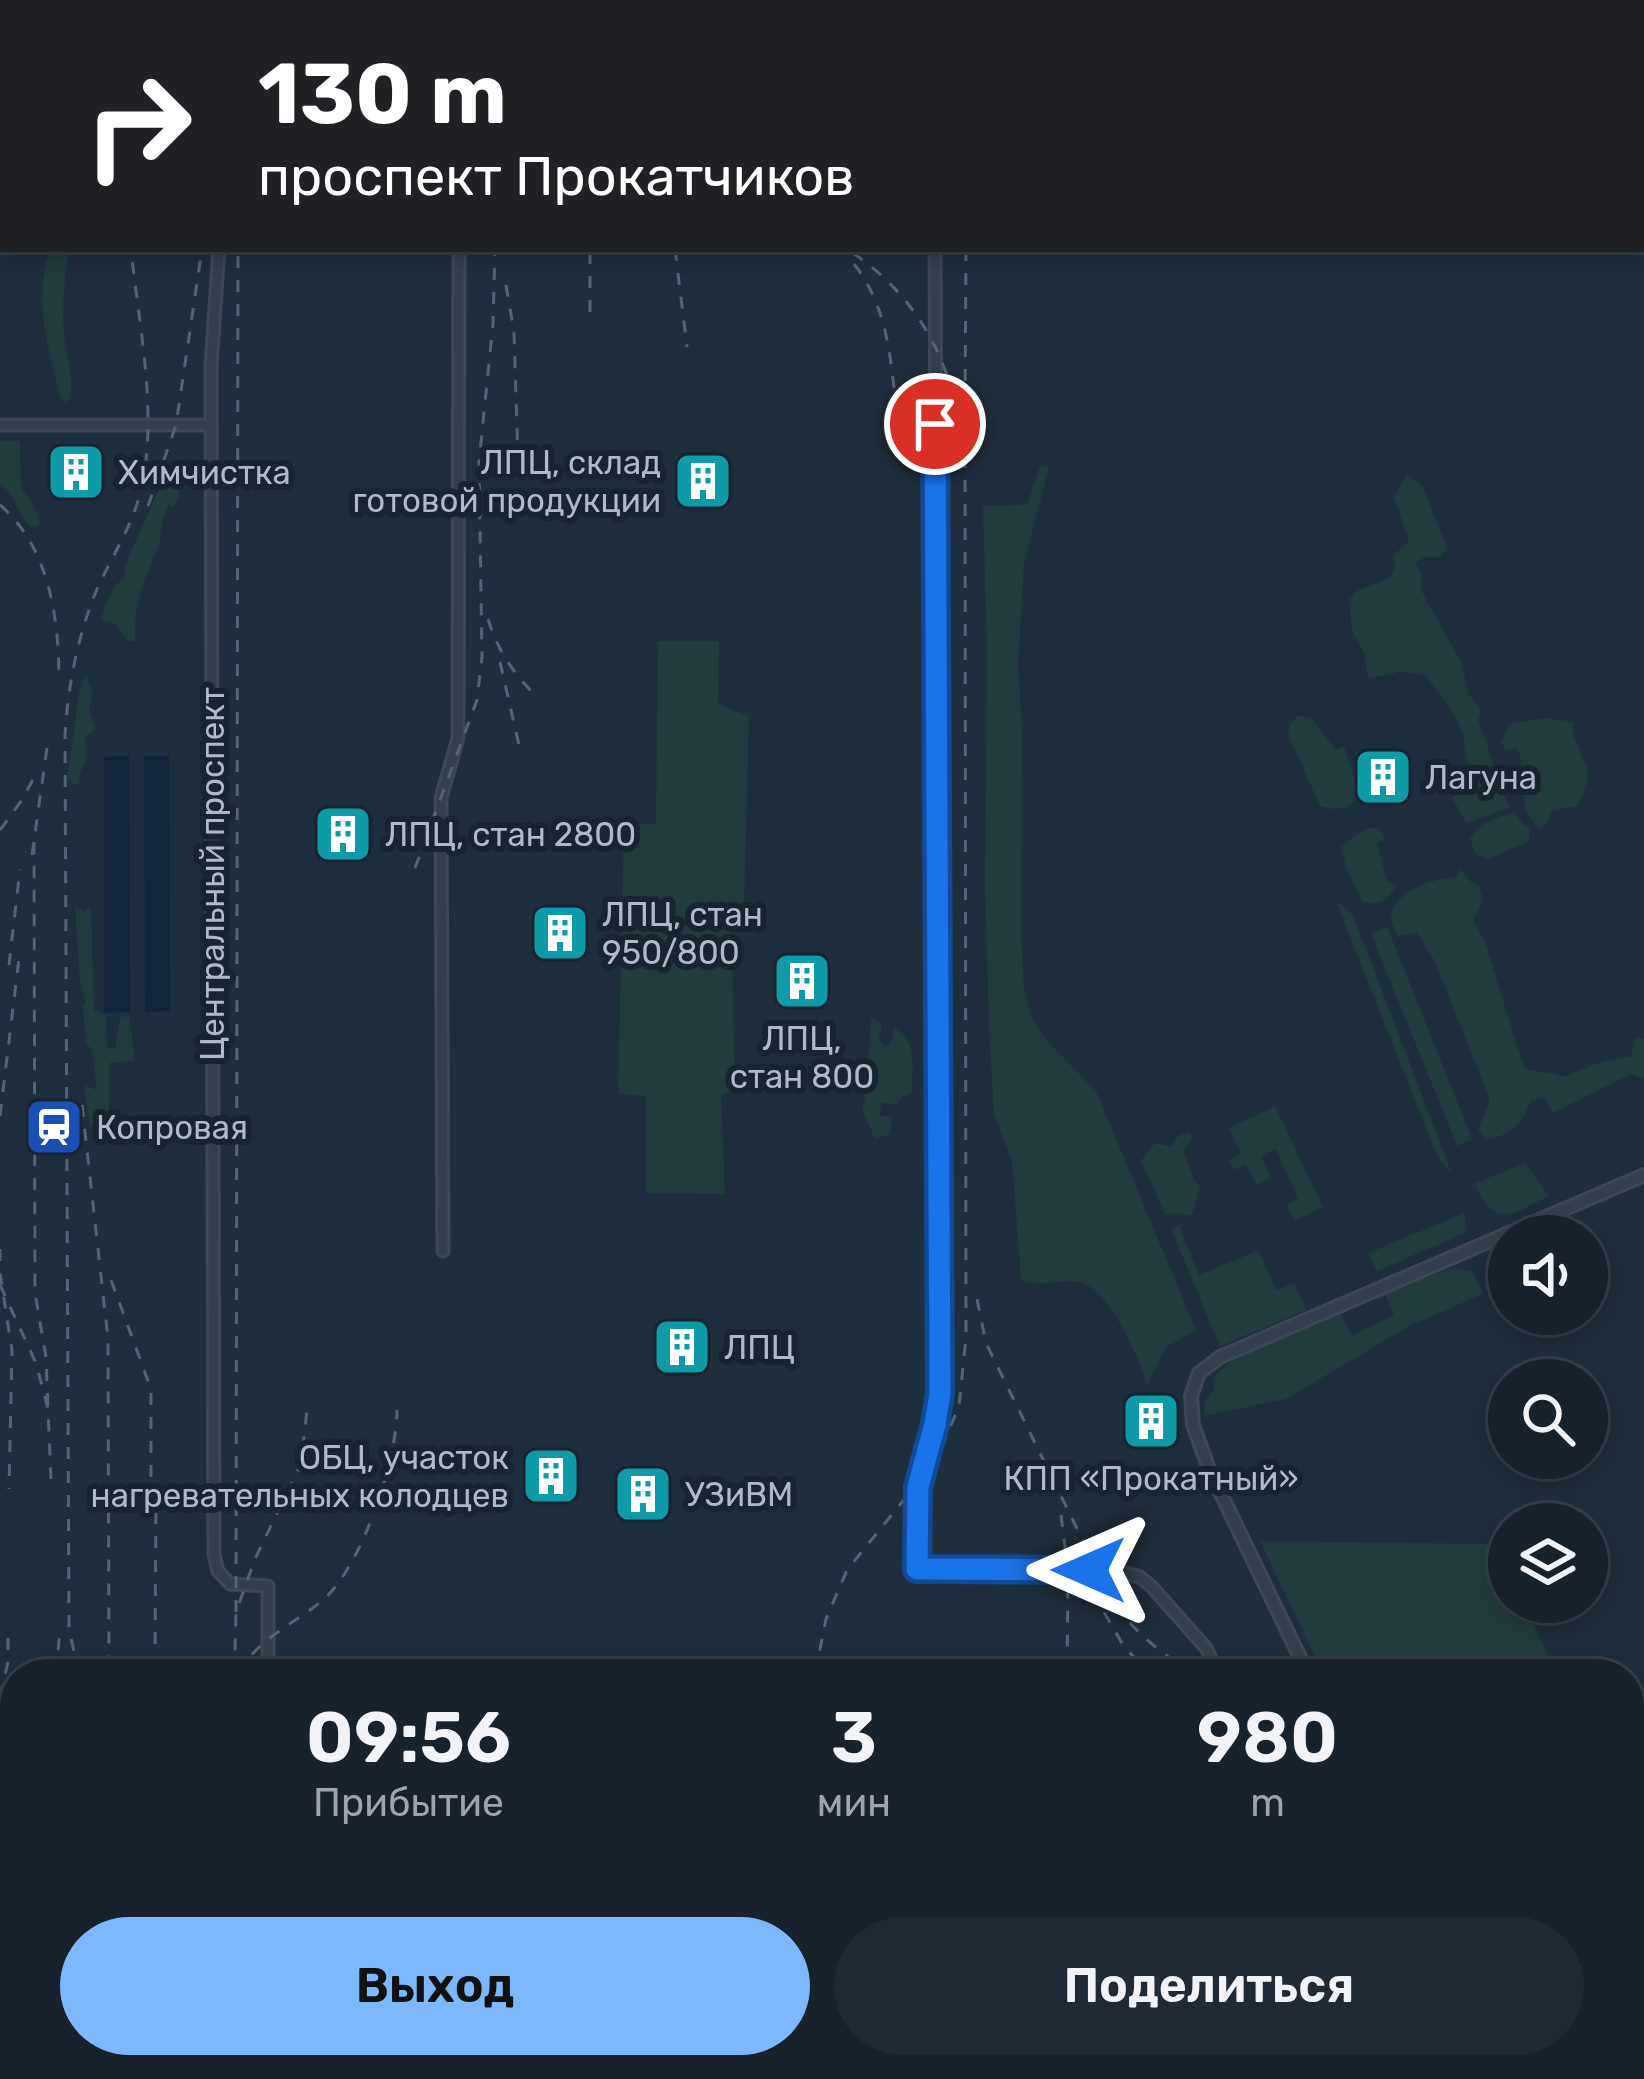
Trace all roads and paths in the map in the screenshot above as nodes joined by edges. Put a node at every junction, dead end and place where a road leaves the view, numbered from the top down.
1 (219, 252) edge
2 (459, 252) edge
3 (935, 252) edge
4 (0, 425) edge
5 (211, 425) junction
6 (1644, 1175) edge
7 (443, 1251) dead end
8 (268, 1659) edge
9 (1212, 1659) edge
10 (1301, 1659) edge

1 - 5 street, Центральный проспект
2 - 7 street
3 - 9 street
4 - 5 street
5 - 8 street, Центральный проспект
6 - 10 street

